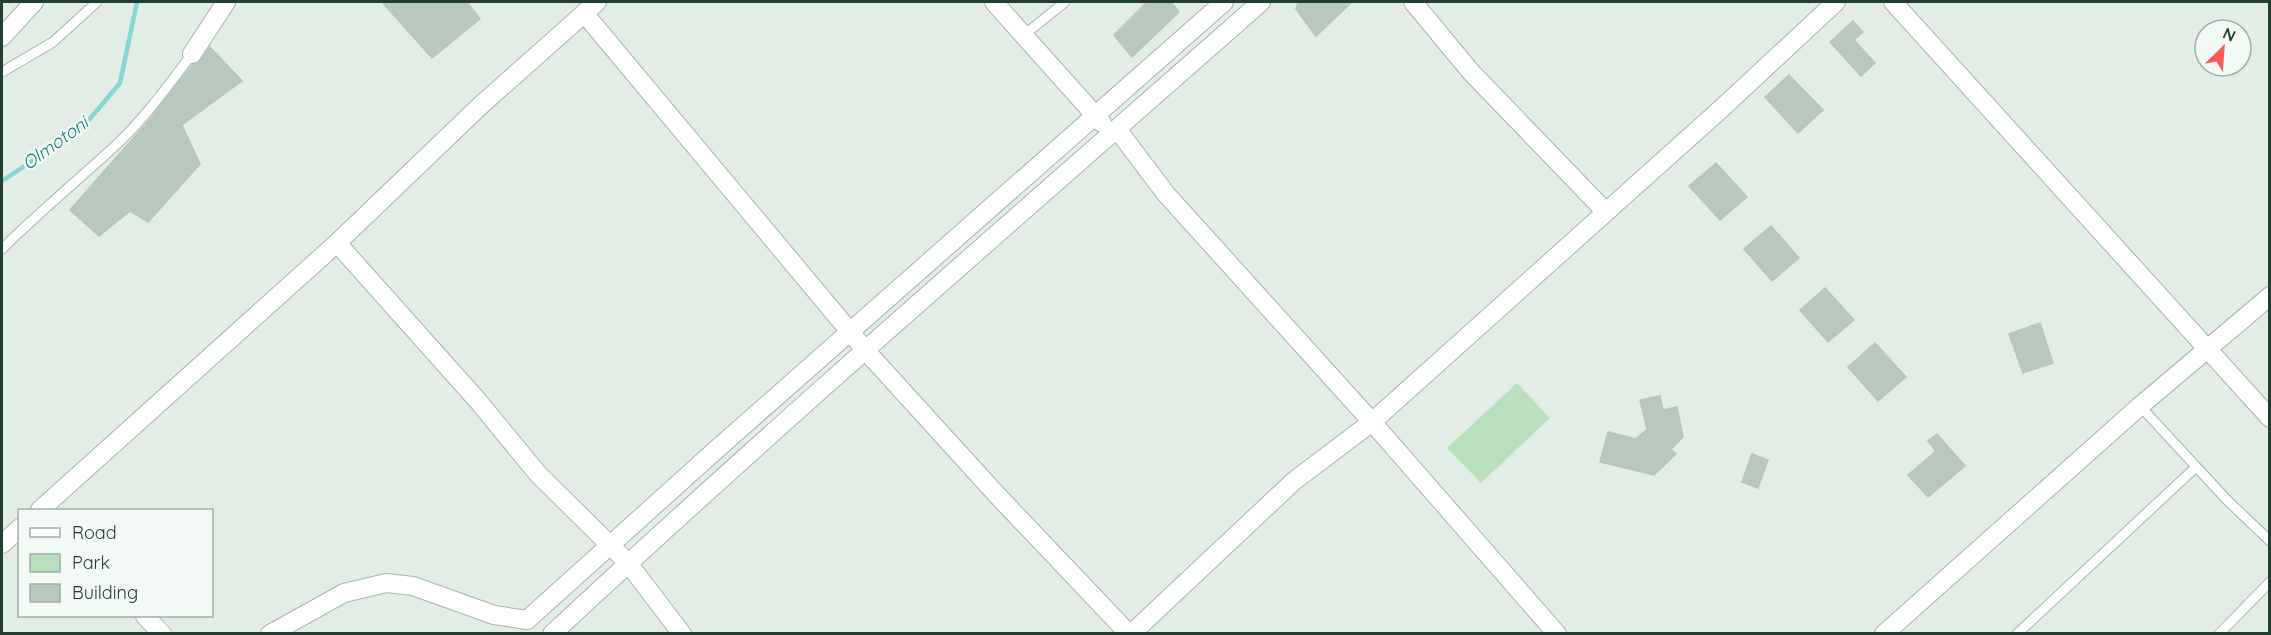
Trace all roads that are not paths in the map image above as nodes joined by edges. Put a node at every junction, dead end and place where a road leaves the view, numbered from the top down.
1 (34, 2) edge
2 (97, 2) edge
3 (226, 2) edge
4 (994, 2) edge
5 (1065, 2) edge
6 (1224, 2) edge
7 (1261, 2) edge
8 (1413, 2) edge
9 (1836, 2) edge
10 (1893, 2) edge
11 (591, 8) edge
12 (1024, 35) junction
13 (2, 37) edge
14 (192, 54) joint
15 (2, 72) edge
16 (1095, 115) junction
17 (1114, 131) junction
18 (1605, 211) junction
19 (337, 243) junction
20 (2, 249) edge
21 (2270, 296) edge
22 (850, 332) junction
23 (2208, 350) junction
24 (866, 351) junction
25 (2140, 406) junction
26 (2270, 418) edge
27 (1372, 422) junction
28 (2196, 467) junction
29 (45, 509) edge
30 (18, 530) edge
31 (2270, 542) edge
32 (2, 544) edge
33 (612, 546) junction
34 (628, 563) junction
35 (2270, 582) edge
36 (148, 617) edge
37 (532, 627) edge
38 (162, 633) edge
39 (270, 633) edge
40 (552, 633) edge
41 (682, 633) edge
42 (1130, 633) edge
43 (1557, 633) edge
44 (1884, 633) edge
45 (2017, 633) edge
46 (2219, 633) edge

1 - 13 street
2 - 15 lane
3 - 14 street
4 - 12 street
5 - 12 lane
6 - 16 street
7 - 17 street
8 - 18 street
9 - 18 street
10 - 23 street
11 - 19 street
11 - 22 street
12 - 16 street
14 - 20 lane
16 - 17 street
16 - 22 street
17 - 24 street
17 - 27 street
18 - 27 street
19 - 29 street
19 - 33 street
21 - 23 street
22 - 24 street
22 - 33 street
23 - 25 street
23 - 26 street
24 - 34 street
24 - 42 street
25 - 28 lane
25 - 44 street
27 - 42 street
27 - 43 street
28 - 31 lane
28 - 45 lane
30 - 32 street
33 - 34 street
33 - 37 street
34 - 40 street
34 - 41 street
35 - 46 lane
36 - 38 street
37 - 39 street

